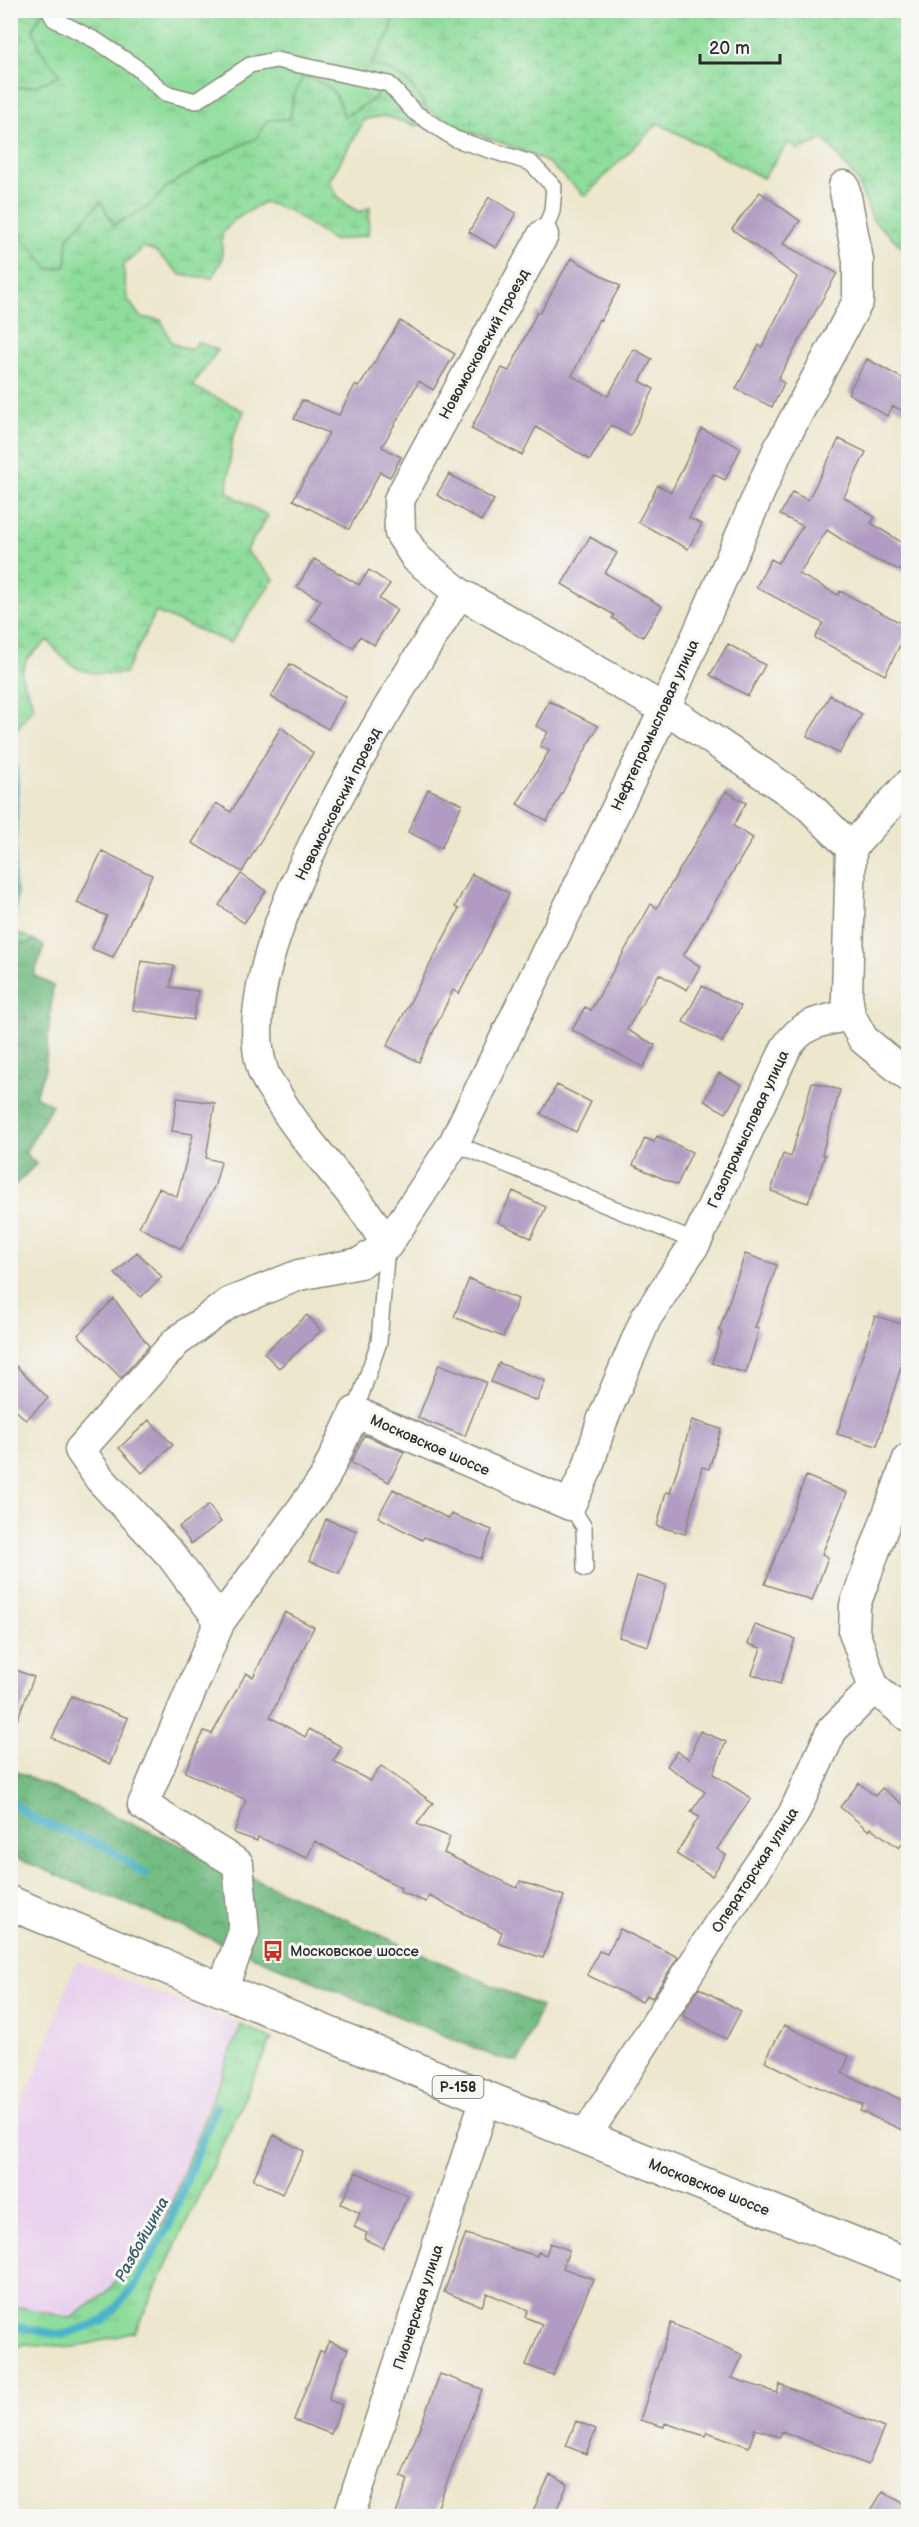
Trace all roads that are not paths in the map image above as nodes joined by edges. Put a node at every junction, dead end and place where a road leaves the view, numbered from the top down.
1 (49, 10) edge
2 (844, 186) dead end
3 (543, 235) joint
4 (459, 593) junction
5 (664, 709) junction
6 (909, 785) edge
7 (851, 848) junction
8 (850, 1015) junction
9 (909, 1076) edge
10 (454, 1143) junction
11 (696, 1242) junction
12 (387, 1245) junction
13 (355, 1412) junction
14 (909, 1459) edge
15 (570, 1505) junction
16 (585, 1569) dead end
17 (220, 1621) junction
18 (874, 1688) junction
19 (909, 1716) edge
20 (10, 1903) edge
21 (222, 1989) junction
22 (486, 2098) junction
23 (585, 2138) junction
24 (909, 2265) edge
25 (349, 2517) edge

1 - 3 lane
2 - 5 street, Нефтепромысловая улица
3 - 4 street, Новомосковский проезд
4 - 5 street
4 - 12 street, Новомосковский проезд
5 - 7 street
5 - 10 street, Нефтепромысловая улица
6 - 7 street
7 - 8 street
8 - 9 street
8 - 11 street, Газопромысловая улица
10 - 11 lane
10 - 12 street, Нефтепромысловая улица
11 - 15 street, Газопромысловая улица
12 - 13 lane
12 - 17 street
13 - 15 street, Московское шоссе
13 - 17 street, Московское шоссе
14 - 18 street
15 - 16 lane
17 - 21 street, Московское шоссе
18 - 19 street
18 - 23 street, Операторская улица
20 - 21 main road, Московское шоссе / Р-158
21 - 22 main road, Московское шоссе / Р-158
22 - 23 main road, Московское шоссе / Р-158
22 - 25 street, Пионерская улица
23 - 24 main road, Московское шоссе / Р-158

